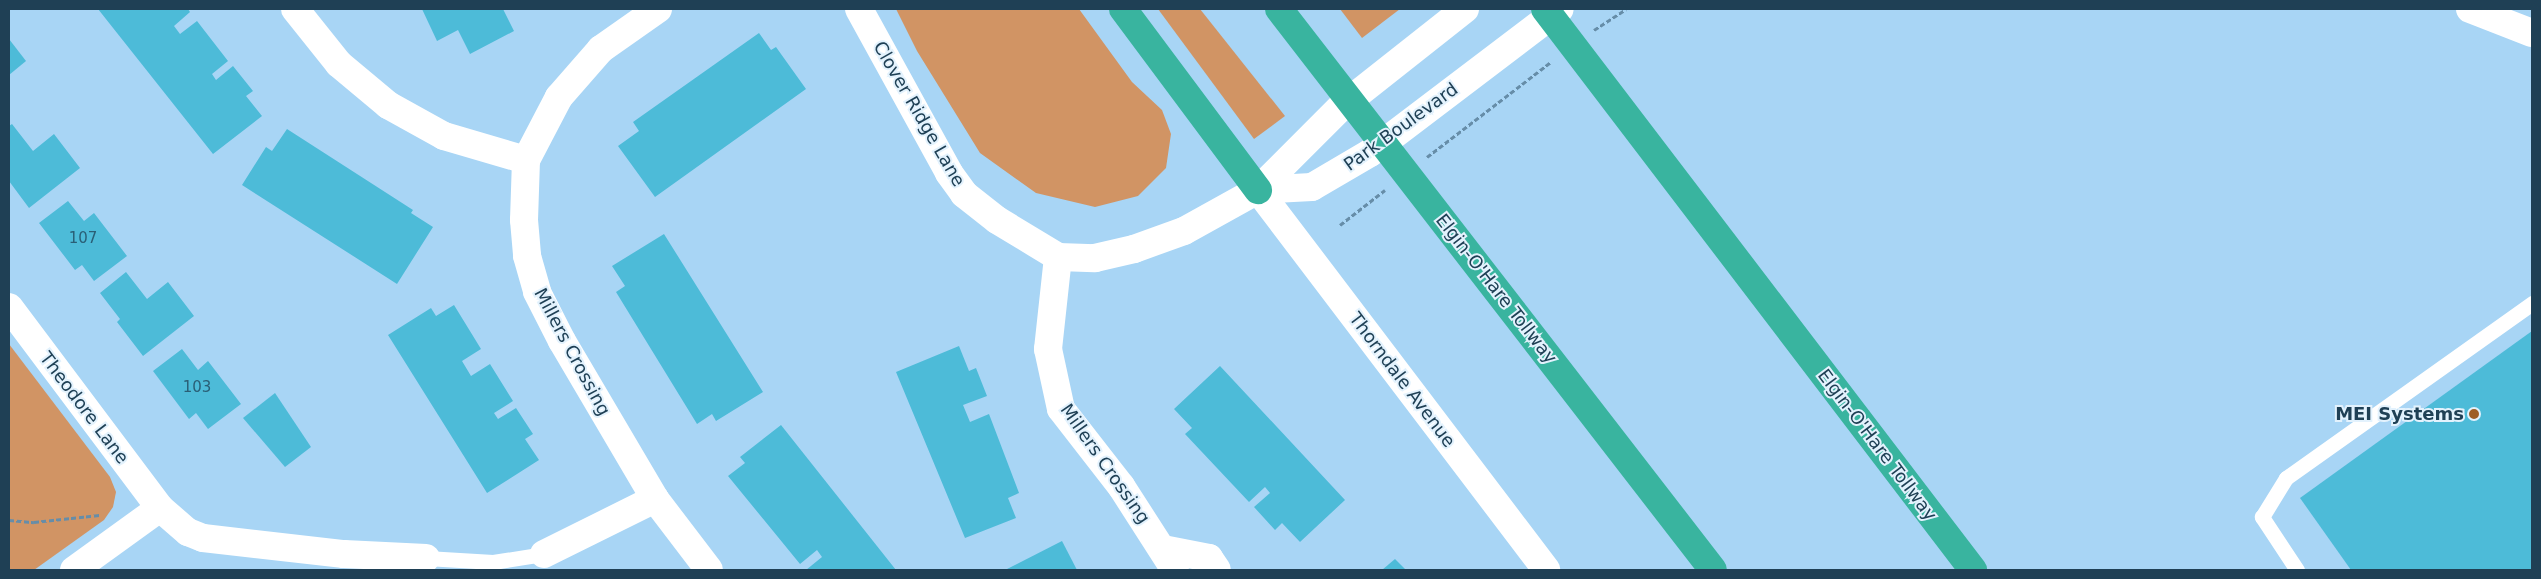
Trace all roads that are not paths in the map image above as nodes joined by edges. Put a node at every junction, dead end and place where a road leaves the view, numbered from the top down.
1 (295, 9) edge
2 (658, 9) edge
3 (860, 9) edge
4 (1123, 9) edge
5 (1272, 9) edge
6 (1279, 9) edge
7 (1465, 9) edge
8 (1545, 9) edge
9 (1560, 9) edge
10 (2470, 9) edge
11 (1298, 33) junction
12 (2532, 33) edge
13 (526, 160) junction
14 (1258, 190) junction
15 (1058, 257) junction
16 (2532, 303) edge
17 (9, 308) edge
18 (655, 499) junction
19 (160, 508) junction
20 (1944, 533) junction
21 (544, 554) joint
22 (426, 558) joint
23 (1169, 560) edge
24 (343, 562) edge
25 (74, 570) edge
26 (709, 570) edge
27 (1217, 570) edge
28 (1546, 570) edge
29 (1713, 570) edge
30 (1973, 570) edge
31 (1989, 570) edge
32 (2297, 570) edge

1 - 13 street
2 - 13 street, Millers Crossing
3 - 15 street, Clover Ridge Lane
4 - 14 highway
5 - 11 highway
6 - 11 highway, Elgin-O'Hare Tollway
7 - 14 street
8 - 20 highway, Elgin-O'Hare Tollway
9 - 14 street, Park Boulevard
10 - 12 street
11 - 29 highway, Elgin-O'Hare Tollway
13 - 18 street, Millers Crossing
14 - 15 street, Clover Ridge Lane
14 - 28 street, Thorndale Avenue
15 - 23 street, Millers Crossing
16 - 32 lane
17 - 19 street, Theodore Lane
18 - 21 street
18 - 26 street, Millers Crossing
19 - 24 street, Theodore Lane
19 - 25 street
20 - 30 highway, Elgin-O'Hare Tollway
20 - 31 highway
21 - 22 lane
22 - 24 street, Theodore Lane
23 - 27 street, Millers Crossing

